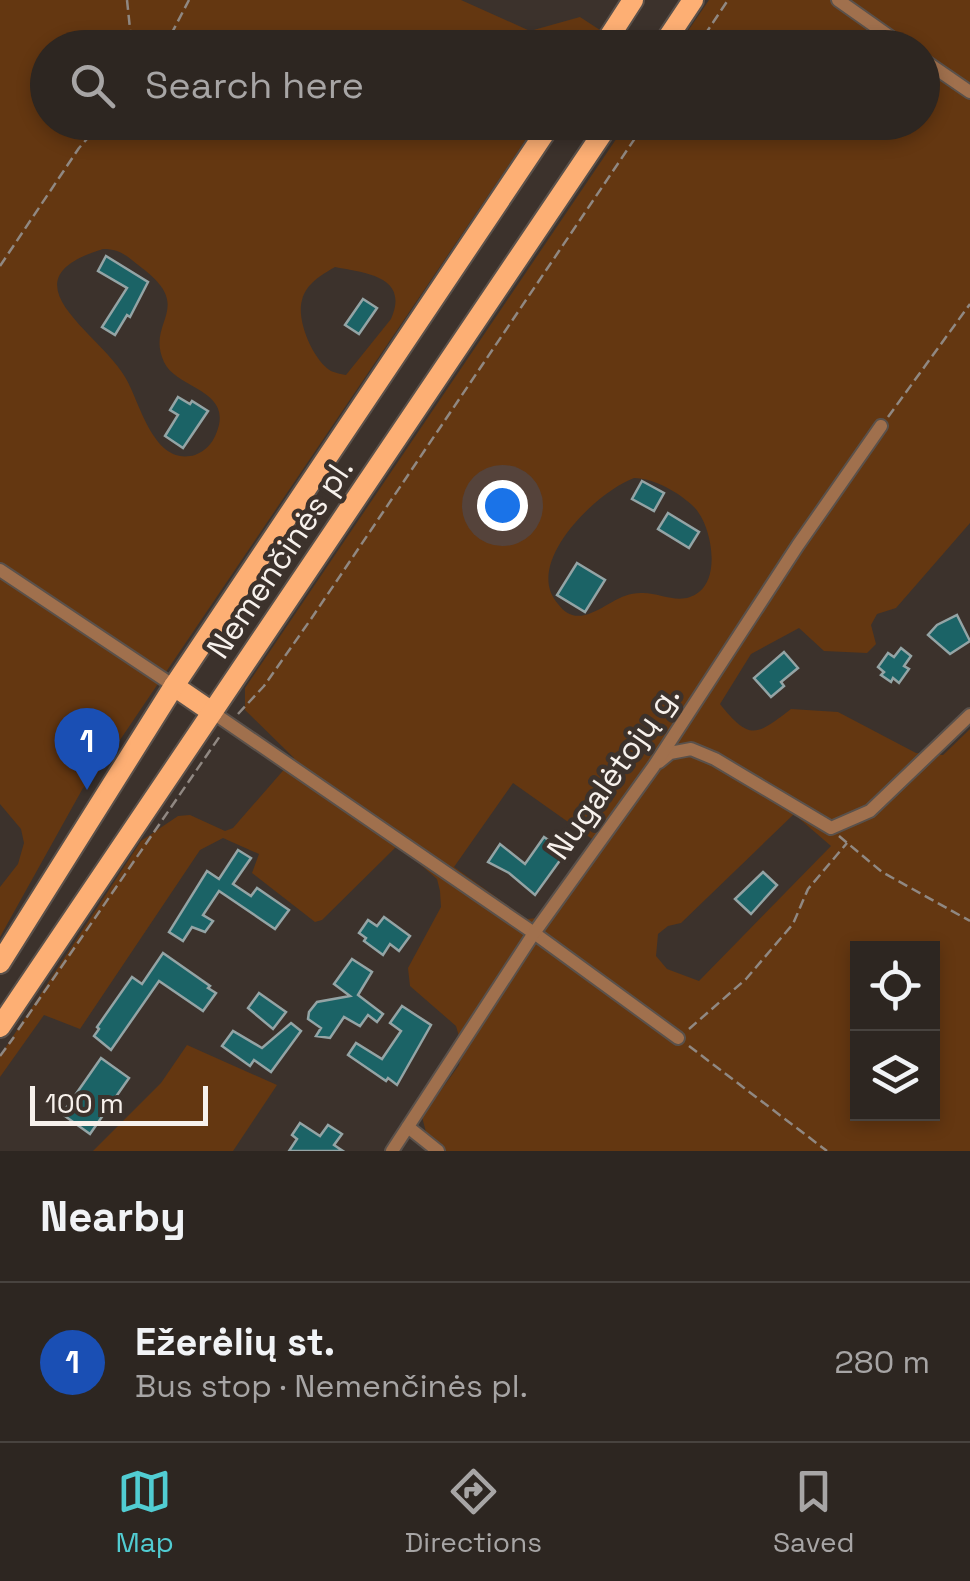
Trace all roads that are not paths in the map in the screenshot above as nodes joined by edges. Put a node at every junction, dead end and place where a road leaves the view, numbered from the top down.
1 (633, 0) edge
2 (693, 0) edge
3 (838, 0) edge
4 (614, 30) edge
5 (673, 30) edge
6 (880, 30) edge
7 (940, 71) edge
8 (970, 92) edge
9 (540, 140) edge
10 (598, 140) edge
11 (881, 426) road end
12 (0, 570) edge
13 (174, 686) junction
14 (970, 715) edge
15 (220, 718) junction
16 (654, 766) junction
17 (534, 933) junction
18 (0, 963) edge
19 (0, 1027) edge
20 (678, 1038) road end
21 (408, 1127) junction
22 (392, 1151) edge
23 (438, 1151) edge

1 - 4 main road
2 - 5 main road
3 - 6 street
7 - 8 street
9 - 13 main road, Nemenčinės pl.
10 - 15 main road, Nemenčinės pl.
11 - 16 street, Nugalėtojų g.
12 - 13 street
13 - 15 main road
13 - 18 main road, Nemenčinės pl.
14 - 16 street
15 - 17 street
15 - 19 main road, Nemenčinės pl.
16 - 17 street, Nugalėtojų g.
17 - 20 street
17 - 21 street, Nugalėtojų g.
21 - 22 street, Nugalėtojų g.
21 - 23 street

